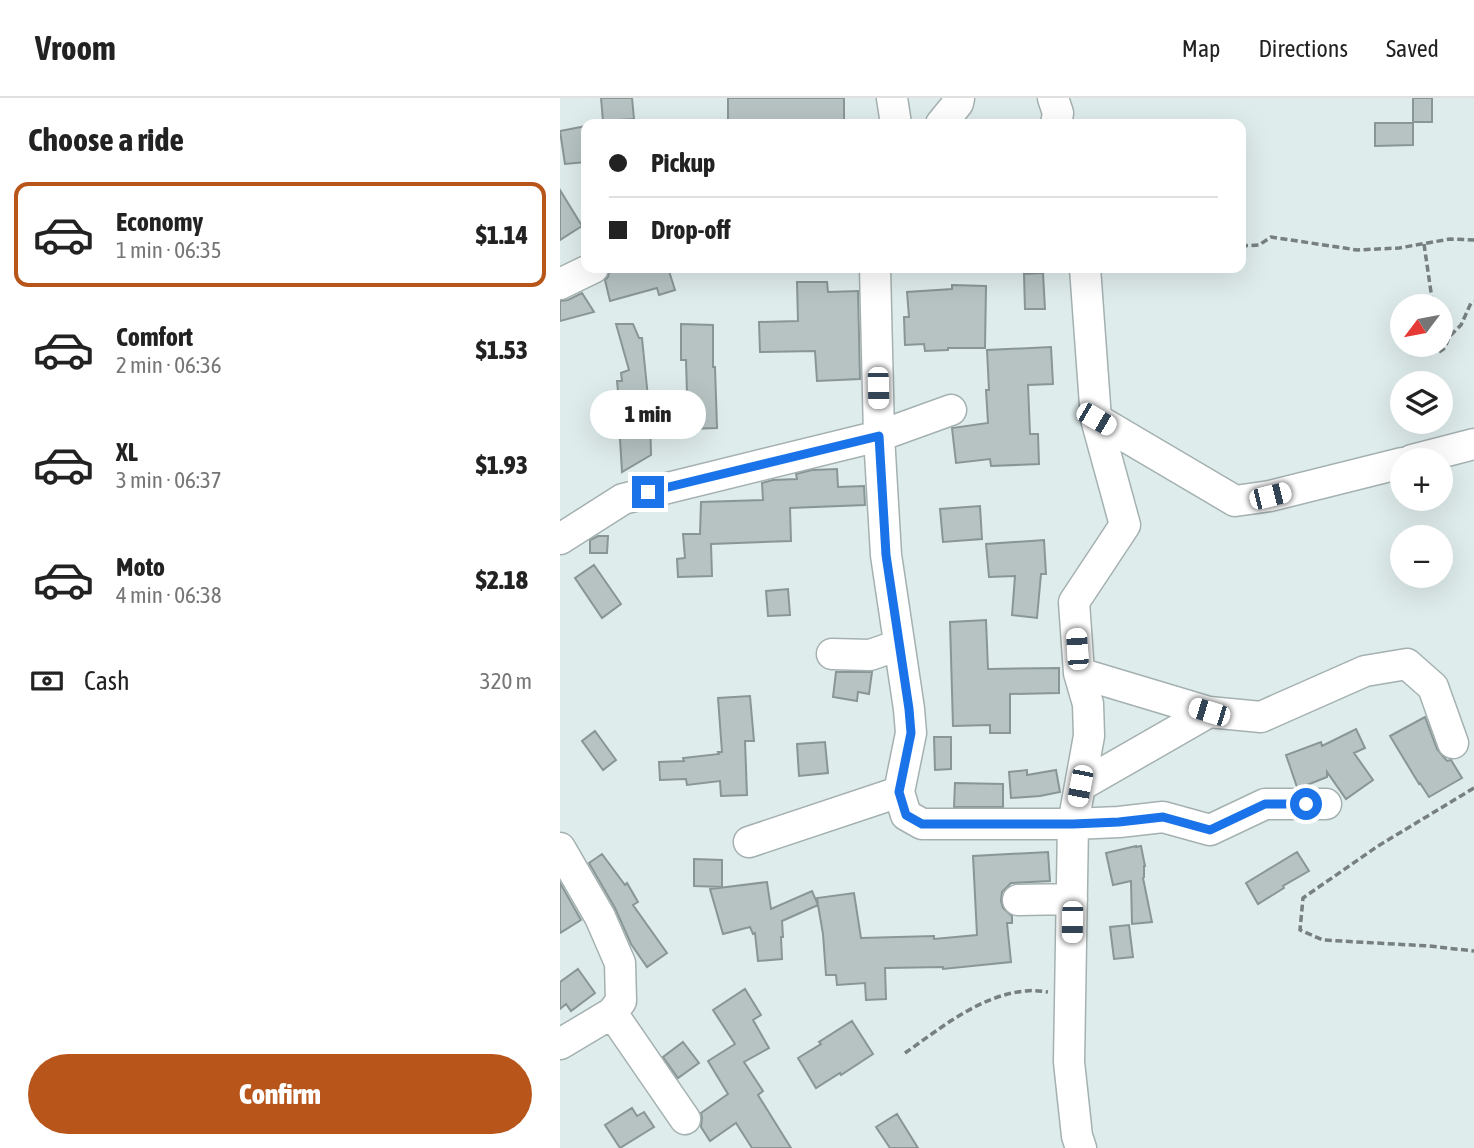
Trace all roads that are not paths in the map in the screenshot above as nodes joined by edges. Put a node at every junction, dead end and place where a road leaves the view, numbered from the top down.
1 (892, 98) edge
2 (959, 98) edge
3 (1053, 98) edge
4 (895, 119) edge
5 (945, 119) edge
6 (1057, 119) edge
7 (583, 273) edge
8 (875, 273) edge
9 (1085, 273) edge
10 (560, 284) edge
11 (951, 411) dead end
12 (1096, 419) junction
13 (879, 436) junction
14 (1474, 444) edge
15 (1453, 449) edge
16 (1390, 466) edge
17 (560, 539) edge
18 (900, 645) junction
19 (832, 654) dead end
20 (1079, 673) junction
21 (1209, 712) junction
22 (1453, 743) dead end
23 (1080, 786) junction
24 (899, 792) junction
25 (1326, 804) dead end
26 (1073, 824) junction
27 (749, 842) dead end
28 (560, 848) edge
29 (1072, 899) junction
30 (1018, 900) dead end
31 (612, 1013) junction
32 (560, 1044) edge
33 (685, 1119) dead end
34 (1081, 1148) edge

1 - 4 street
2 - 5 street
3 - 6 street
7 - 10 street
8 - 13 street
9 - 12 street
11 - 13 street
12 - 16 street
12 - 20 street
13 - 17 street
13 - 18 street
14 - 15 street
18 - 19 street
18 - 24 street
20 - 21 street
20 - 23 street
21 - 22 street
21 - 23 street
23 - 26 street
24 - 26 street
24 - 27 street
25 - 26 street
26 - 29 street
28 - 31 street
29 - 30 street
29 - 34 street
31 - 32 street
31 - 33 street

